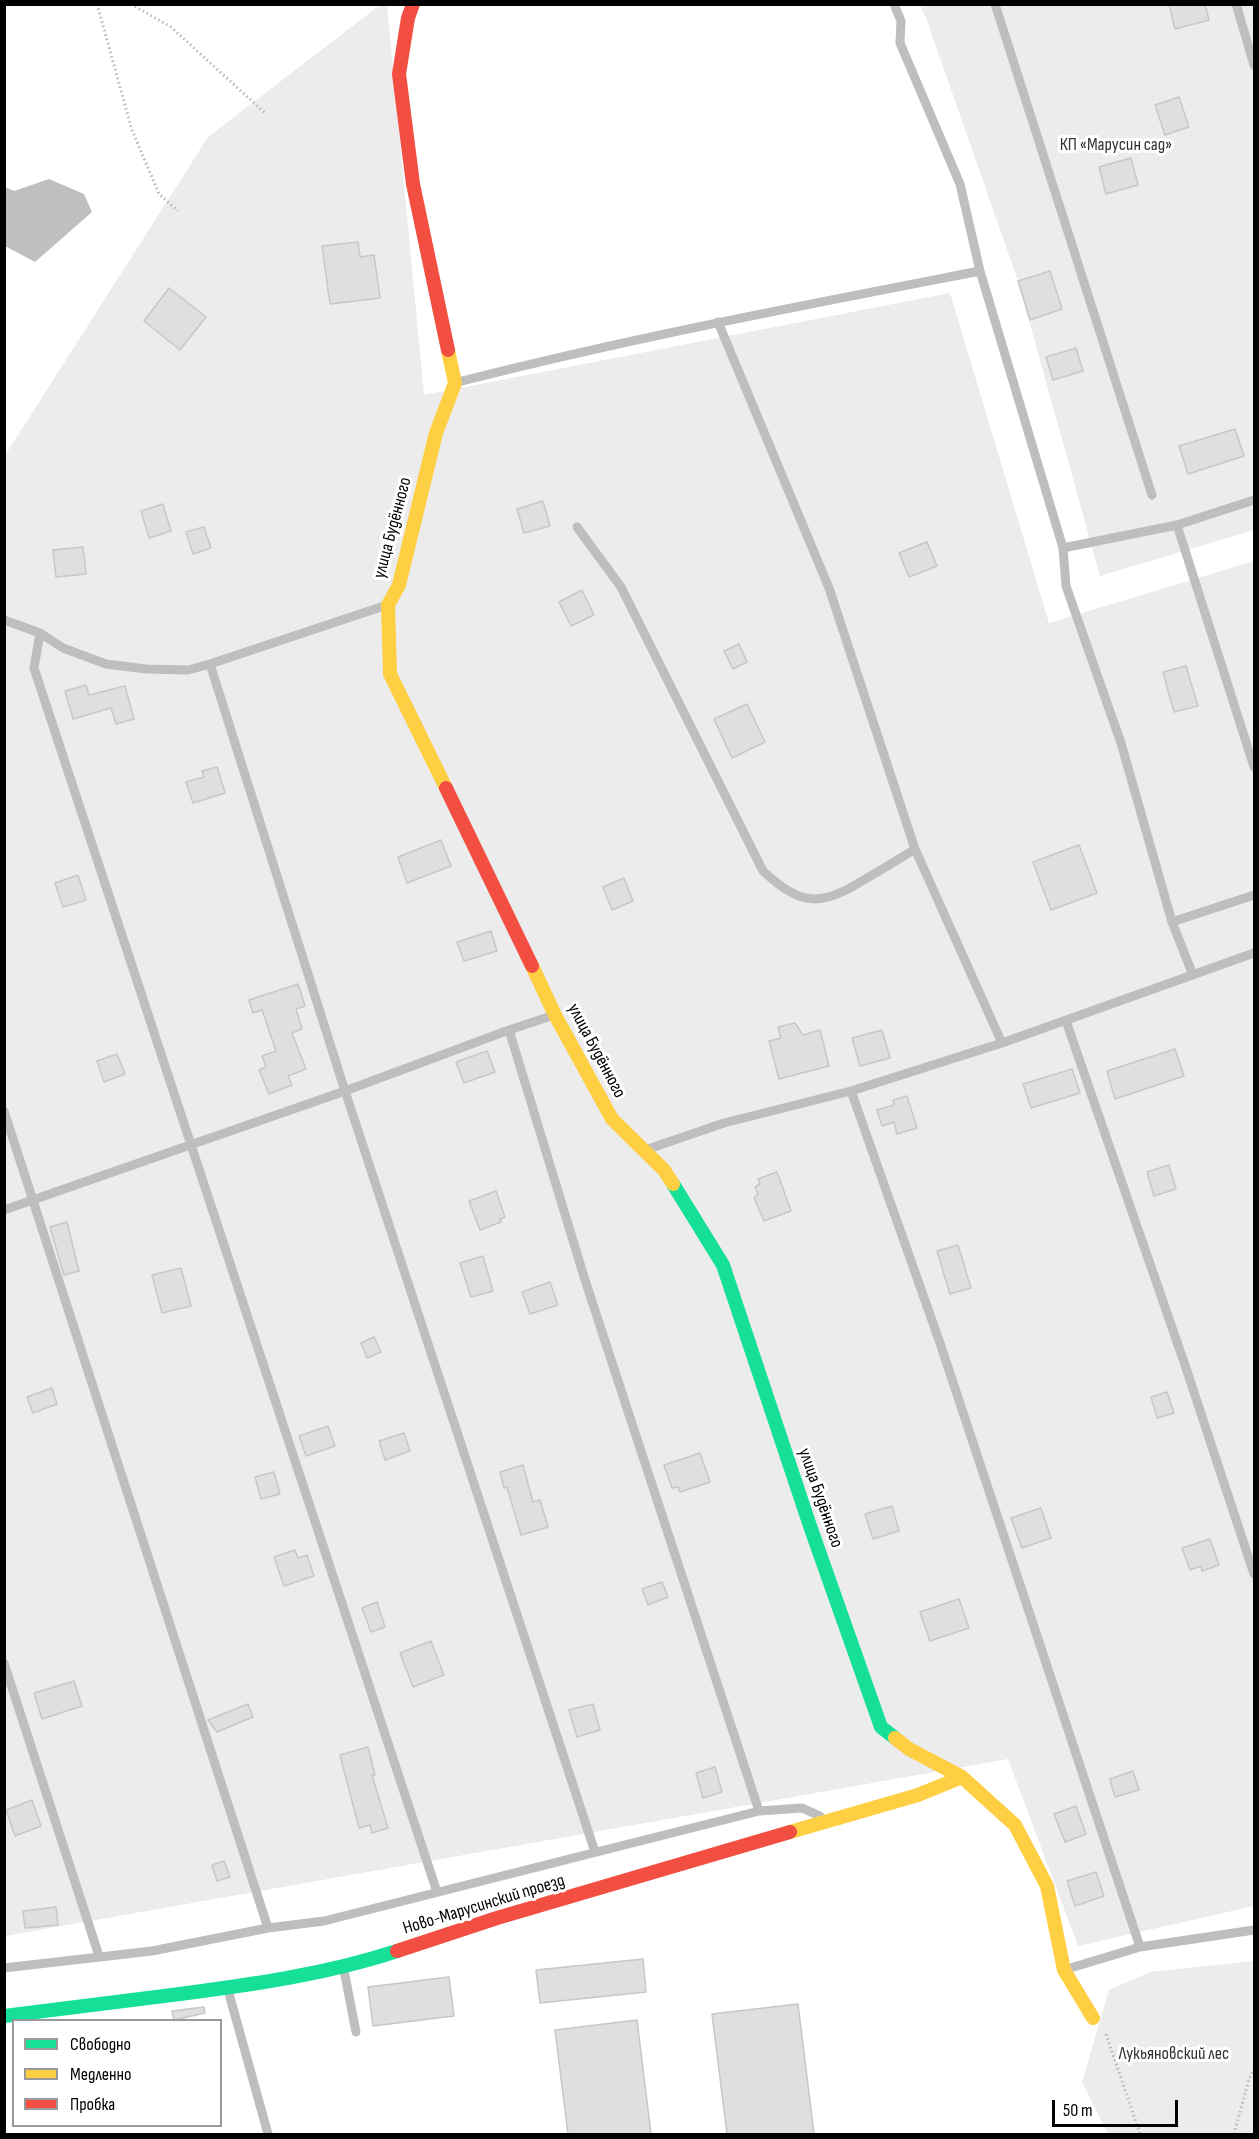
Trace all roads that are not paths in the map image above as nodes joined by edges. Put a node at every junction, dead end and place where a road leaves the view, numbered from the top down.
1 (412, 4) edge
2 (894, 4) edge
3 (995, 4) edge
4 (1236, 4) edge
5 (1254, 65) edge
6 (980, 271) junction
7 (718, 321) junction
8 (455, 383) junction
9 (1152, 495) dead end
10 (1254, 500) edge
11 (1177, 525) junction
12 (577, 527) dead end
13 (1063, 548) junction
14 (388, 605) junction
15 (4, 620) edge
16 (40, 633) junction
17 (210, 664) junction
18 (1254, 767) edge
19 (915, 849) junction
20 (1254, 895) edge
21 (1172, 922) junction
22 (1254, 953) edge
23 (1193, 975) junction
24 (555, 1015) junction
25 (1066, 1021) junction
26 (509, 1030) junction
27 (1002, 1043) junction
28 (345, 1091) junction
29 (851, 1091) junction
30 (4, 1111) edge
31 (191, 1144) junction
32 (645, 1149) junction
33 (33, 1200) junction
34 (4, 1210) edge
35 (1254, 1574) edge
36 (4, 1664) edge
37 (962, 1777) junction
38 (759, 1811) junction
39 (830, 1820) junction
40 (595, 1852) junction
41 (437, 1892) junction
42 (268, 1929) junction
43 (1254, 1930) edge
44 (1140, 1947) junction
45 (99, 1956) junction
46 (4, 1968) edge
47 (344, 1968) junction
48 (1064, 1970) junction
49 (227, 1988) junction
50 (4, 2016) edge
51 (1093, 2018) road end
52 (356, 2032) dead end
53 (268, 2134) edge

1 - 8 street
2 - 6 lane
3 - 9 lane
4 - 5 lane
6 - 7 lane
6 - 13 lane
7 - 8 lane
7 - 19 lane
8 - 14 street, улица Будённого
10 - 11 lane
11 - 13 lane
11 - 18 lane
12 - 19 lane
13 - 21 lane
14 - 17 lane
14 - 24 street, улица Будённого
15 - 16 lane
16 - 17 lane
16 - 31 lane
17 - 28 lane
19 - 27 lane
20 - 21 lane
21 - 23 lane
22 - 23 lane
23 - 25 lane
24 - 26 lane
24 - 32 street, улица Будённого
25 - 27 lane
25 - 35 lane
26 - 28 lane
26 - 38 lane
27 - 29 lane
28 - 31 lane
28 - 40 lane
29 - 32 lane
29 - 44 lane
30 - 33 lane
31 - 33 lane
31 - 41 lane
32 - 37 street, улица Будённого
33 - 34 lane
33 - 42 lane
36 - 45 lane
37 - 39 street, Ново-Марусинский проезд
37 - 48 street, улица Будённого
38 - 39 lane
38 - 40 lane
39 - 47 street, Ново-Марусинский проезд
40 - 41 lane
41 - 42 lane
42 - 45 lane
43 - 44 lane
44 - 48 lane
45 - 46 lane
47 - 49 street, Ново-Марусинский проезд
47 - 52 lane
48 - 51 street, улица Будённого
49 - 50 street, Ново-Марусинский проезд
49 - 53 lane

